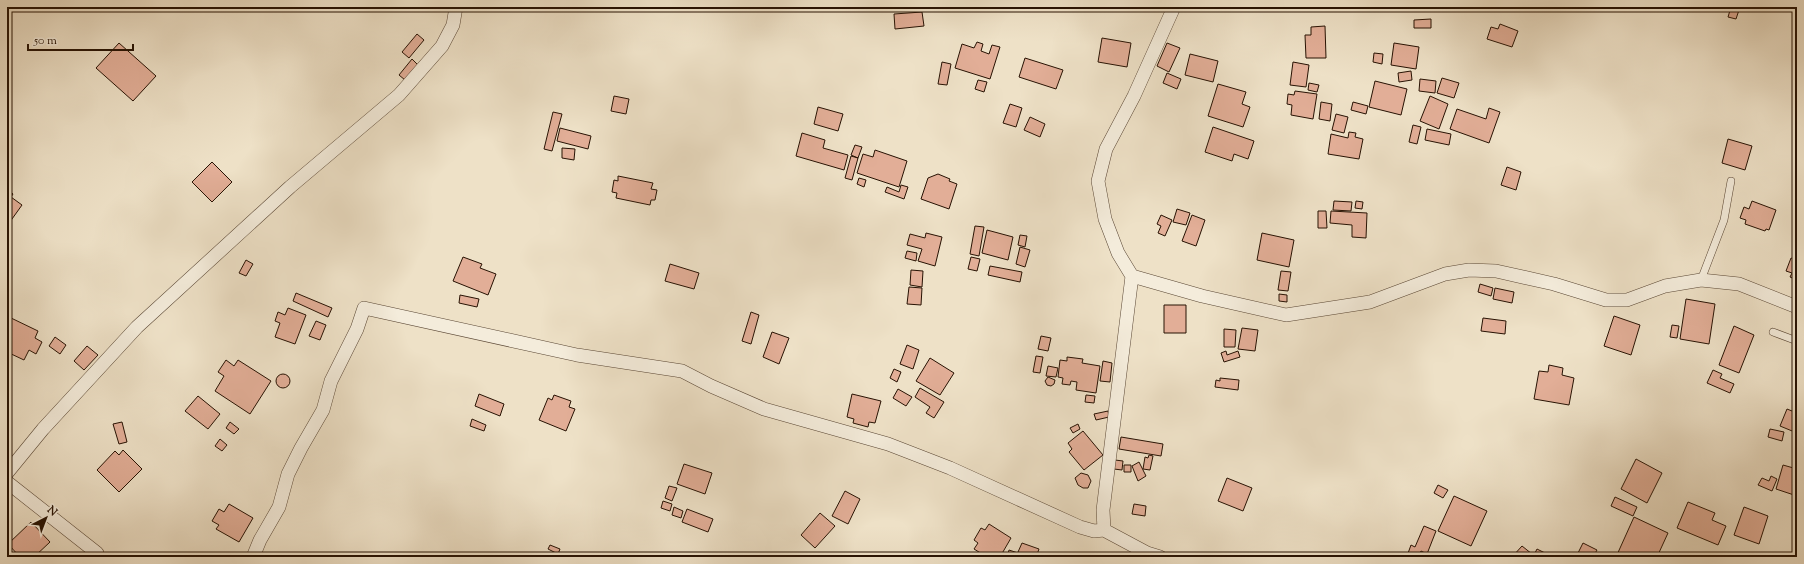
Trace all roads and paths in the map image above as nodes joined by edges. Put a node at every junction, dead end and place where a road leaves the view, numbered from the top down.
1 (456, 7) edge
2 (1174, 7) edge
3 (1731, 181) dead end
4 (1132, 276) junction
5 (1701, 280) junction
6 (1797, 307) edge
7 (1773, 332) dead end
8 (1797, 341) edge
9 (7, 473) edge
10 (7, 482) edge
11 (1104, 530) junction
12 (97, 553) dead end
13 (253, 557) edge
14 (1160, 557) edge

1 - 9 street
2 - 4 street
3 - 5 lane
4 - 5 street
4 - 11 street
5 - 6 street
7 - 8 lane
10 - 12 street
11 - 13 street
11 - 14 street

